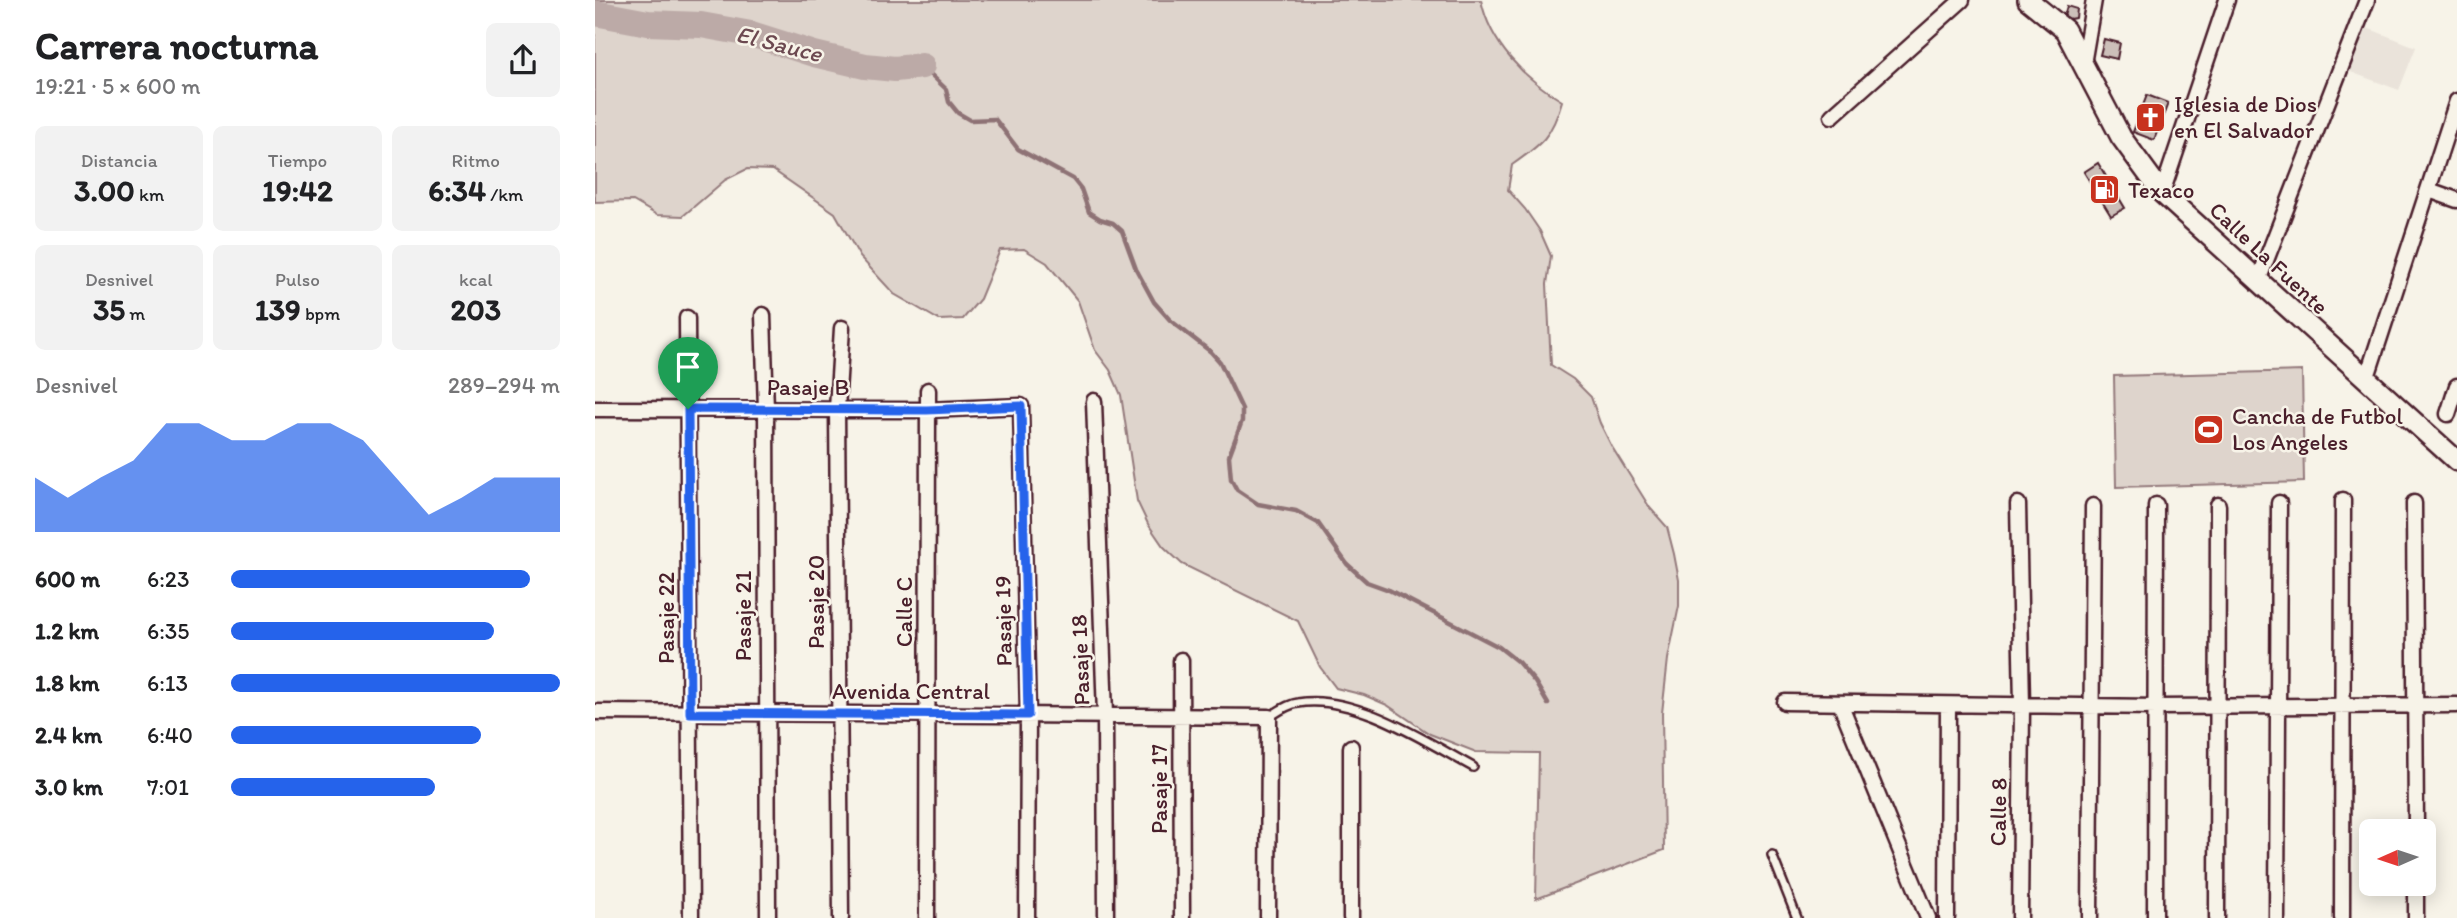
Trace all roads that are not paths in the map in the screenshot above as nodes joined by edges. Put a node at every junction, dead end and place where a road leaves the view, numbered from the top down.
1 (1962, 0) edge
2 (2028, 0) edge
3 (2094, 0) edge
4 (2227, 0) edge
5 (2367, 0) edge
6 (2083, 64) junction
7 (2457, 102) edge
8 (1832, 116) dead end
9 (2429, 190) junction
10 (2162, 193) junction
11 (2457, 200) edge
12 (2258, 281) junction
13 (763, 315) dead end
14 (687, 318) dead end
15 (842, 328) dead end
16 (2366, 380) junction
17 (2457, 386) edge
18 (928, 390) dead end
19 (1094, 401) dead end
20 (1021, 406) joint
21 (595, 409) edge
22 (688, 409) junction
23 (766, 409) junction
24 (837, 410) junction
25 (927, 410) junction
26 (2448, 414) dead end
27 (2457, 461) edge
28 (2343, 500) dead end
29 (2279, 503) dead end
30 (2414, 503) dead end
31 (2018, 504) dead end
32 (2156, 505) dead end
33 (2218, 505) dead end
34 (2093, 506) dead end
35 (1181, 660) dead end
36 (1785, 702) dead end
37 (1840, 703) junction
38 (1948, 705) junction
39 (2343, 705) junction
40 (2415, 705) junction
41 (2457, 705) edge
42 (2022, 706) junction
43 (2093, 706) junction
44 (2279, 706) junction
45 (2157, 707) junction
46 (2218, 707) junction
47 (595, 712) edge
48 (690, 713) junction
49 (766, 713) junction
50 (839, 714) junction
51 (927, 714) junction
52 (1028, 715) junction
53 (1105, 715) junction
54 (1181, 716) junction
55 (1269, 717) junction
56 (1351, 747) dead end
57 (1473, 767) dead end
58 (2416, 819) edge
59 (1772, 855) dead end
60 (2416, 896) edge
61 (691, 918) edge
62 (768, 918) edge
63 (841, 918) edge
64 (927, 918) edge
65 (1027, 918) edge
66 (1106, 918) edge
67 (1182, 918) edge
68 (1268, 918) edge
69 (1351, 918) edge
70 (1797, 918) edge
71 (1929, 918) edge
72 (1947, 918) edge
73 (2020, 918) edge
74 (2090, 918) edge
75 (2155, 918) edge
76 (2217, 918) edge
77 (2277, 918) edge
78 (2342, 918) edge
79 (2416, 918) edge

1 - 8 street
2 - 6 street, Calle La Fuente
3 - 6 street
4 - 10 street
5 - 12 street
6 - 10 street, Calle La Fuente
7 - 9 street
9 - 11 street
9 - 16 street
10 - 12 street, Calle La Fuente
12 - 16 street, Calle La Fuente
13 - 23 street, Pasaje 21
14 - 22 street, Pasaje 22
15 - 24 street, Pasaje 20
16 - 27 street, Calle La Fuente
17 - 26 street
18 - 25 street, Calle C
19 - 53 street, Pasaje 18
20 - 25 street, Pasaje B
20 - 52 street, Pasaje 19
21 - 22 street, Pasaje B
22 - 23 street, Pasaje B
22 - 48 street, Pasaje 22
23 - 24 street, Pasaje B
23 - 49 street, Pasaje 21
24 - 25 street, Pasaje B
24 - 50 street, Pasaje 20
25 - 51 street, Calle C
28 - 39 street
29 - 44 street
30 - 40 street
31 - 42 street, Calle 8
32 - 45 street
33 - 46 street
34 - 43 street
35 - 54 street, Pasaje 17
36 - 37 street
37 - 38 street
37 - 71 street
38 - 42 street
38 - 72 street
39 - 40 street
39 - 44 street
39 - 78 street
40 - 41 street
40 - 58 street
42 - 43 street
42 - 73 street, Calle 8
43 - 45 street
43 - 74 street
44 - 46 street
44 - 77 street
45 - 46 street
45 - 75 street
46 - 76 street
47 - 48 street, Avenida Central
48 - 49 street, Avenida Central
48 - 61 street, Pasaje 22
49 - 50 street, Avenida Central
49 - 62 street, Pasaje 21
50 - 51 street, Avenida Central
50 - 63 street, Pasaje 20
51 - 52 street, Avenida Central
51 - 64 street, Calle C
52 - 53 street, Avenida Central
52 - 65 street, Pasaje 19
53 - 54 street, Avenida Central
53 - 66 street, Pasaje 18
54 - 55 street, Avenida Central
54 - 67 street, Pasaje 17
55 - 57 lane
55 - 68 street
56 - 69 street
59 - 70 lane
60 - 79 street

